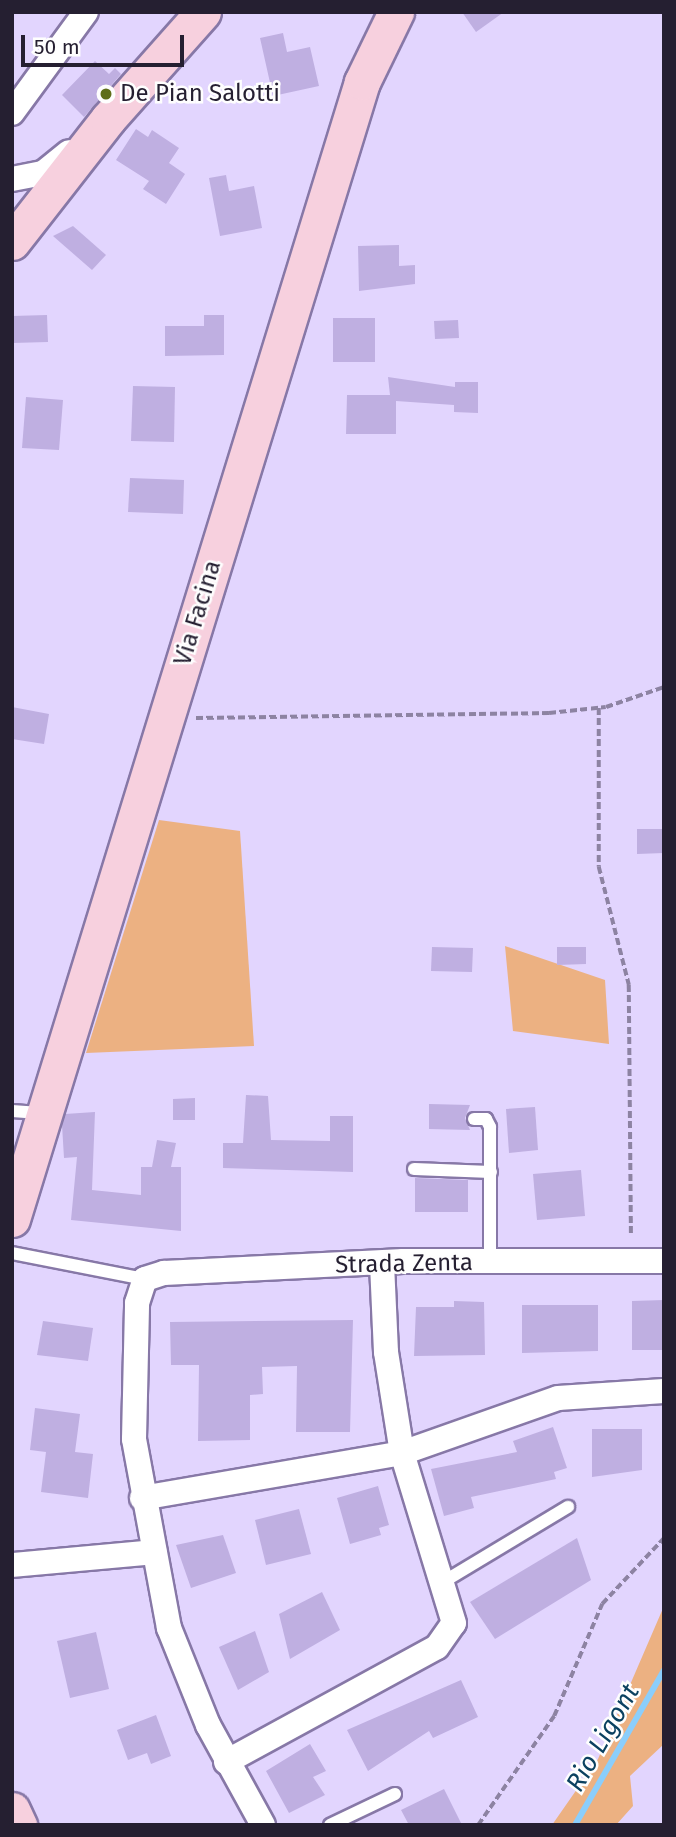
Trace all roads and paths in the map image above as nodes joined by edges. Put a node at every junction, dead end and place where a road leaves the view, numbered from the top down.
1 (86, 12) edge
2 (203, 12) edge
3 (396, 12) edge
4 (12, 113) edge
5 (108, 119) junction
6 (12, 179) edge
7 (12, 242) edge
8 (664, 687) edge
9 (599, 708) junction
10 (166, 719) junction
11 (28, 1112) edge
12 (474, 1119) dead end
13 (414, 1169) dead end
14 (491, 1172) junction
15 (12, 1219) edge
16 (12, 1252) edge
17 (664, 1261) edge
18 (382, 1263) junction
19 (491, 1263) junction
20 (632, 1264) junction
21 (145, 1279) junction
22 (664, 1391) edge
23 (402, 1452) junction
24 (142, 1498) junction
25 (568, 1507) dead end
26 (664, 1538) edge
27 (154, 1552) junction
28 (16, 1561) edge
29 (443, 1582) junction
30 (226, 1762) junction
31 (395, 1794) dead end
32 (12, 1810) edge
33 (19, 1825) edge
34 (263, 1825) edge
35 (330, 1825) edge
36 (478, 1825) edge

1 - 4 street
2 - 5 main road
3 - 10 main road, Via Facina
5 - 6 street
5 - 7 main road
8 - 9 path
9 - 10 path
9 - 20 path
10 - 11 main road, Via Facina
11 - 15 main road, Via Facina
12 - 14 lane
13 - 14 lane
14 - 19 lane
16 - 21 lane
17 - 20 street, Strada Zenta
18 - 19 street, Strada Zenta
18 - 21 street, Strada Zenta
18 - 23 street
19 - 20 street, Strada Zenta
21 - 24 street
22 - 23 street
23 - 24 street
23 - 29 street
24 - 27 street
25 - 29 lane
26 - 36 path
27 - 28 street
27 - 30 street
29 - 30 street
30 - 34 street
31 - 35 lane
32 - 33 main road

